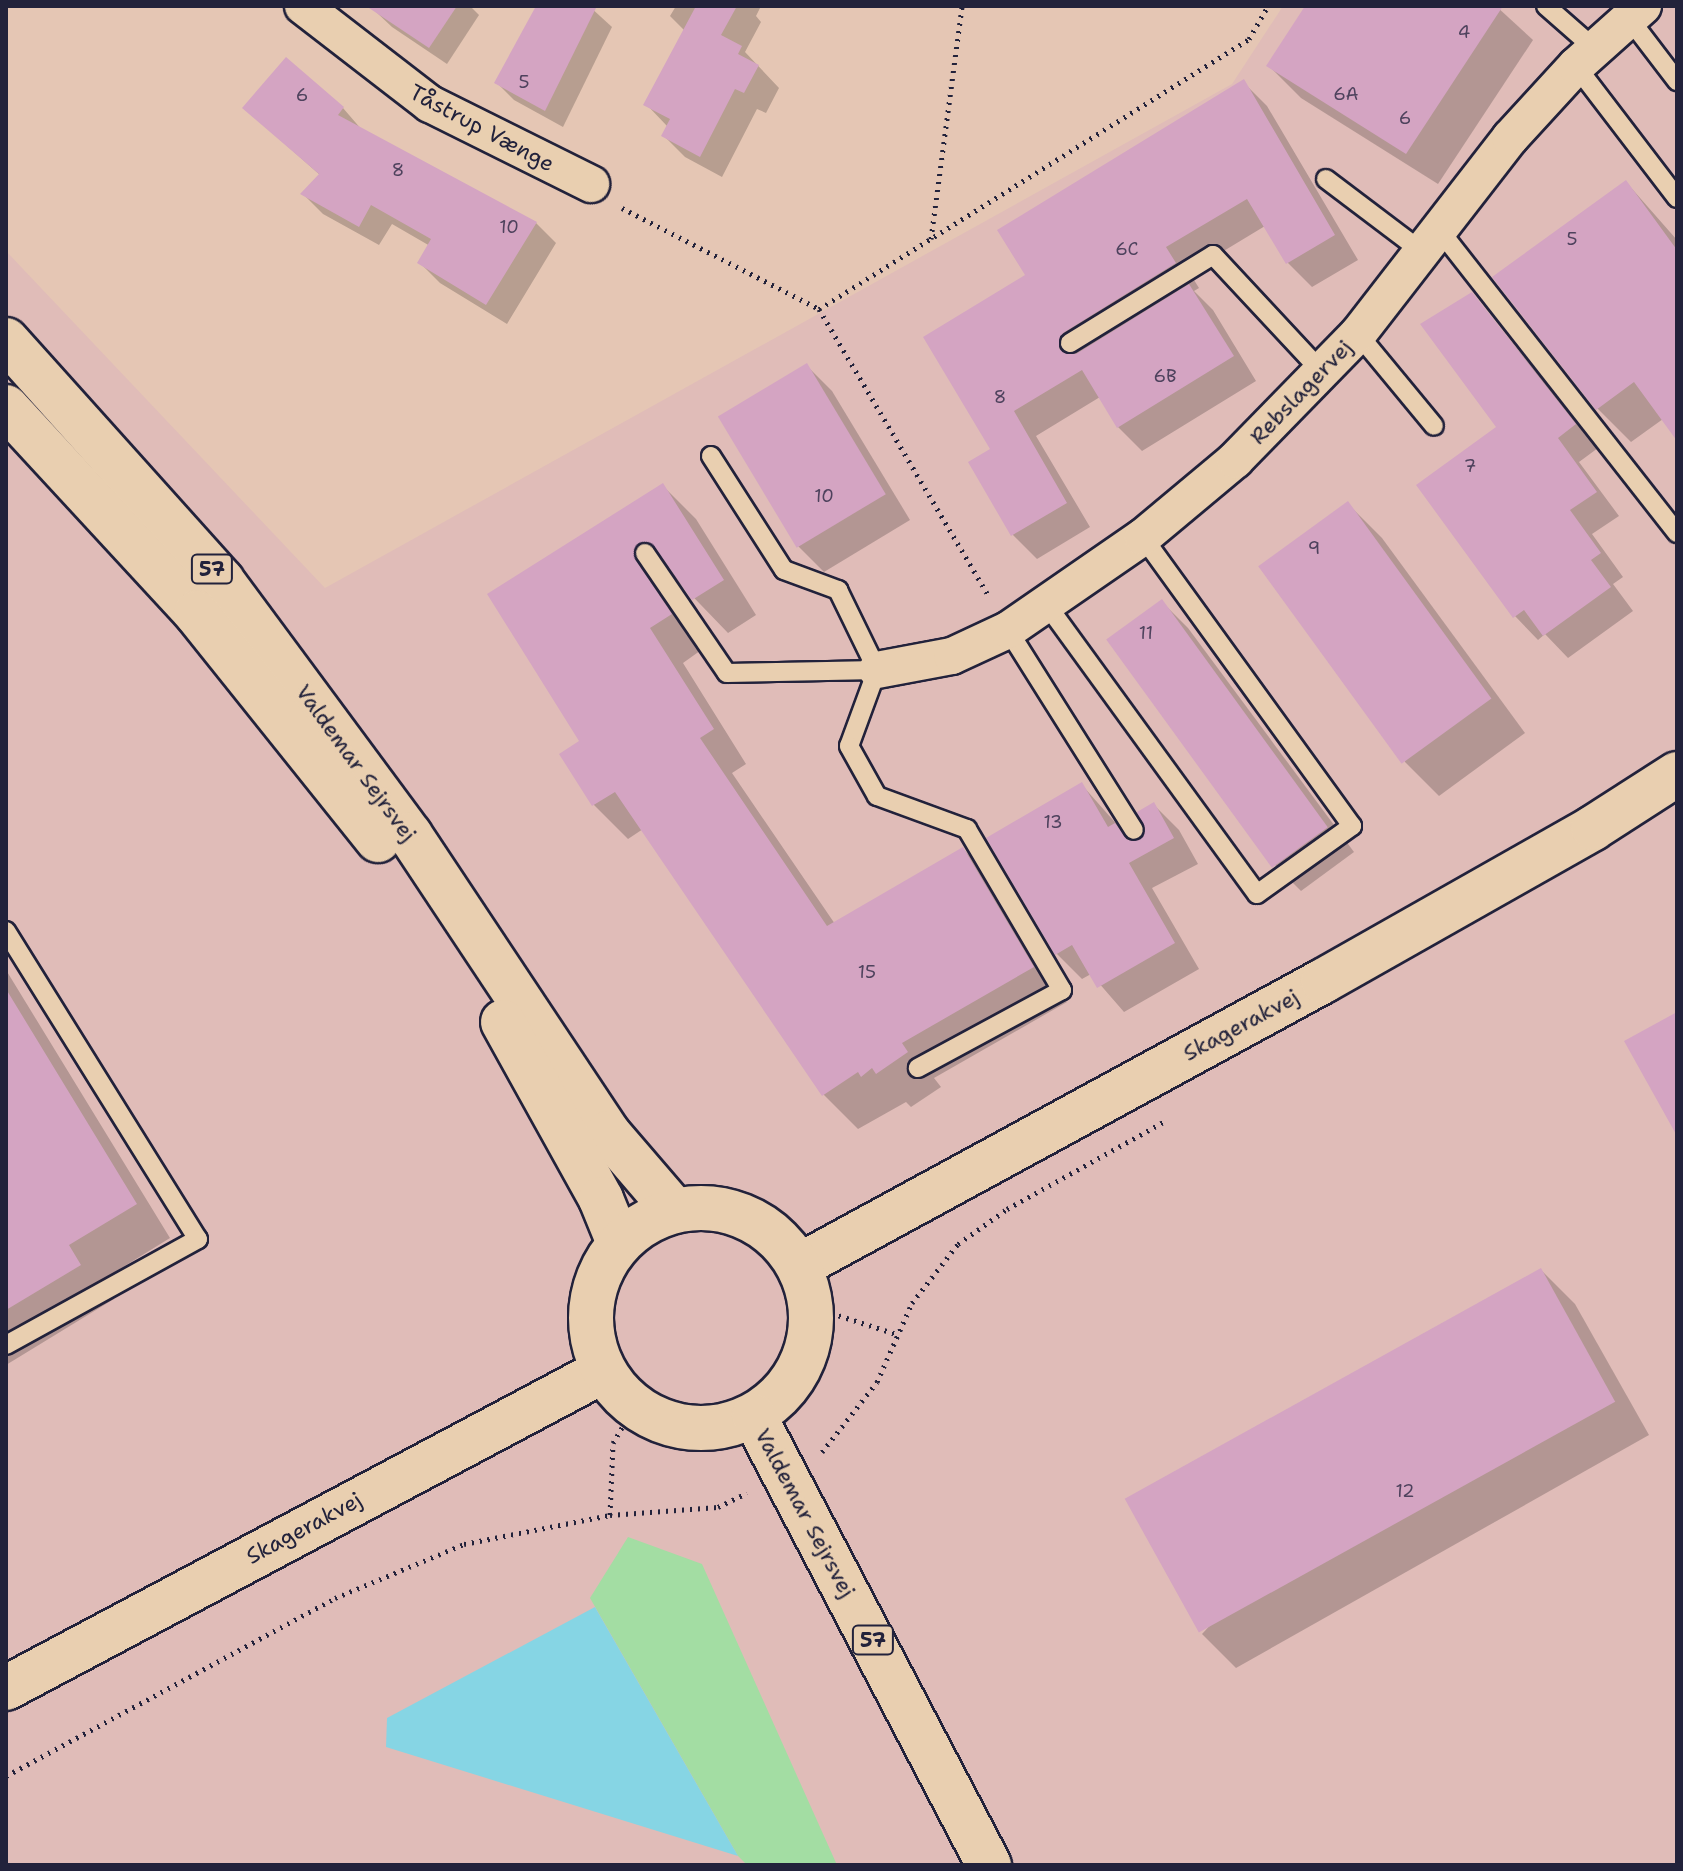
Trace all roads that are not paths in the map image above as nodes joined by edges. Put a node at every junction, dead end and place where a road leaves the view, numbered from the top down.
1 (303, 6) edge
2 (1546, 6) edge
3 (1635, 12) edge
4 (1585, 57) junction
5 (1677, 81) edge
6 (1326, 179) dead end
7 (591, 184) road end
8 (1677, 198) edge
9 (1429, 238) junction
10 (1358, 334) junction
11 (6, 340) edge
12 (1070, 343) dead end
13 (1322, 372) junction
14 (6, 407) edge
15 (1434, 426) dead end
16 (711, 456) dead end
17 (1677, 533) edge
18 (1143, 537) junction
19 (645, 553) dead end
20 (1047, 605) junction
21 (1008, 630) junction
22 (877, 670) junction
23 (1677, 774) edge
24 (1134, 830) dead end
25 (6, 931) edge
26 (918, 1068) dead end
27 (674, 1210) junction
28 (619, 1243) junction
29 (805, 1286) junction
30 (6, 1345) edge
31 (603, 1371) junction
32 (754, 1416) junction
33 (6, 1688) edge
34 (989, 1865) edge

1 - 7 street, Tåstrup Vænge
2 - 4 lane
3 - 4 street, Rebslagervej
3 - 5 lane
4 - 8 lane
4 - 9 street, Rebslagervej
6 - 9 lane
9 - 10 street, Rebslagervej
9 - 17 lane
10 - 13 street, Rebslagervej
10 - 15 lane
11 - 27 main road, Valdemar Sejrsvej / 57
12 - 13 lane
13 - 18 street, Rebslagervej
14 - 28 main road, Valdemar Sejrsvej / 57
16 - 22 lane
18 - 20 street, Rebslagervej
18 - 20 lane
19 - 22 lane
20 - 21 street, Rebslagervej
21 - 22 street, Rebslagervej
21 - 24 lane
22 - 26 lane
23 - 29 main road, Skagerakvej
25 - 30 lane
27 - 28 main road
27 - 29 main road
28 - 31 main road
29 - 32 main road
31 - 32 main road
31 - 33 main road, Skagerakvej
32 - 34 main road, Valdemar Sejrsvej / 57

